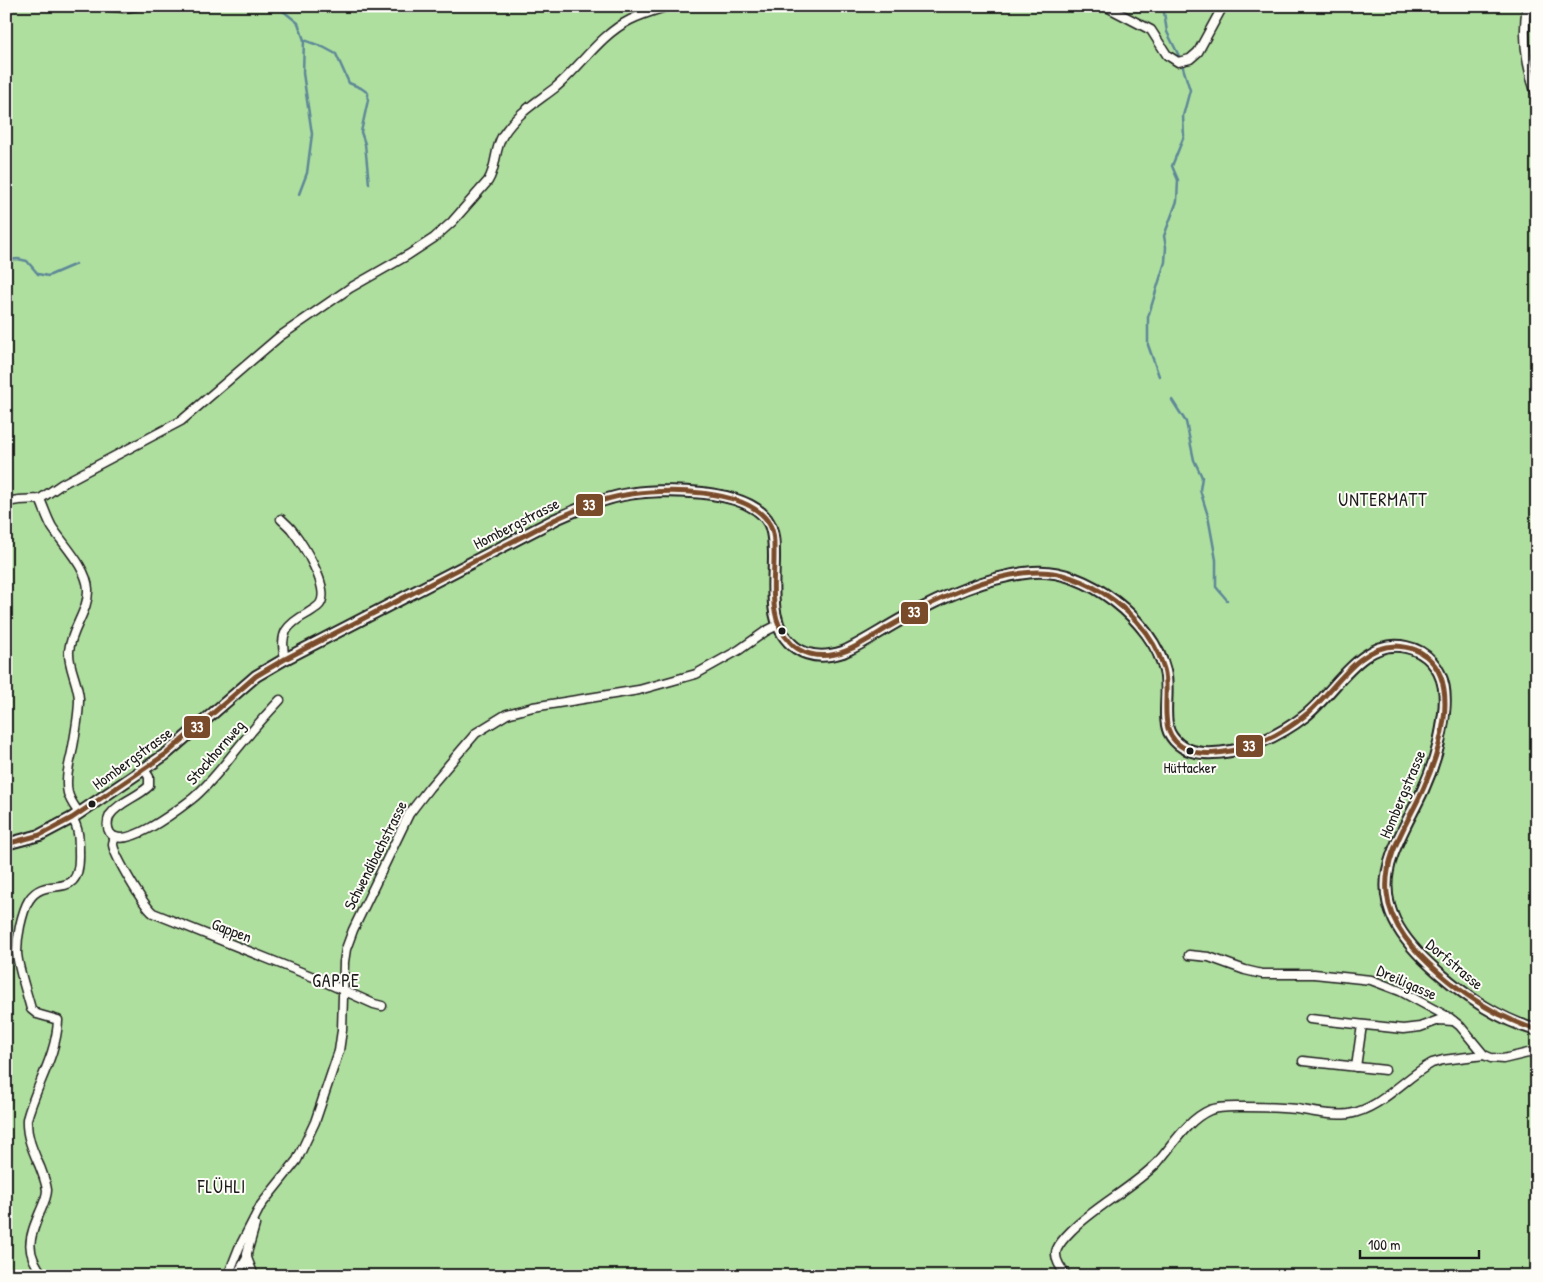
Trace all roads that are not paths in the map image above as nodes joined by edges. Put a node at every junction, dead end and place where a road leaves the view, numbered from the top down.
1 (102, 6) edge
2 (136, 6) edge
3 (669, 6) edge
4 (1106, 6) edge
5 (1223, 6) edge
6 (1527, 6) edge
7 (1537, 97) edge
8 (40, 499) junction
9 (6, 502) edge
10 (281, 519) dead end
11 (778, 625) junction
12 (285, 659) junction
13 (280, 700) dead end
14 (144, 769) junction
15 (76, 816) junction
16 (115, 837) junction
17 (6, 844) edge
18 (1386, 889) joint
19 (1189, 954) dead end
20 (342, 991) junction
21 (382, 1006) dead end
22 (1310, 1020) dead end
23 (1455, 1022) junction
24 (1362, 1025) junction
25 (1537, 1030) edge
26 (1537, 1051) edge
27 (1484, 1055) junction
28 (1303, 1061) dead end
29 (1356, 1067) junction
30 (1384, 1070) dead end
31 (257, 1213) junction
32 (248, 1258) junction
33 (44, 1276) edge
34 (228, 1276) edge
35 (236, 1276) edge
36 (254, 1276) edge
37 (1067, 1276) edge

1 - 2 street
3 - 8 street
4 - 5 street
6 - 7 street
8 - 9 street
8 - 15 street
10 - 12 street
11 - 12 street, Hombergstrasse
11 - 18 street, Hombergstrasse
11 - 20 street, Schwendibachstrasse
12 - 14 street, Hombergstrasse
13 - 16 street, Stockhornweg
14 - 15 street, Hombergstrasse
14 - 16 street
15 - 17 street, Hombergstrasse
15 - 33 street
16 - 20 street, Gappen
18 - 25 street, Dorfstrasse
19 - 23 street, Dreiligasse
20 - 21 street, Gappen
20 - 31 street, Schwendibachstrasse
22 - 24 street
23 - 24 street
23 - 27 street, Dreiligasse
24 - 29 street
26 - 27 street
27 - 37 street
28 - 29 street
29 - 30 street
31 - 32 street
31 - 34 street, Schwendibachstrasse
32 - 35 street
32 - 36 street

